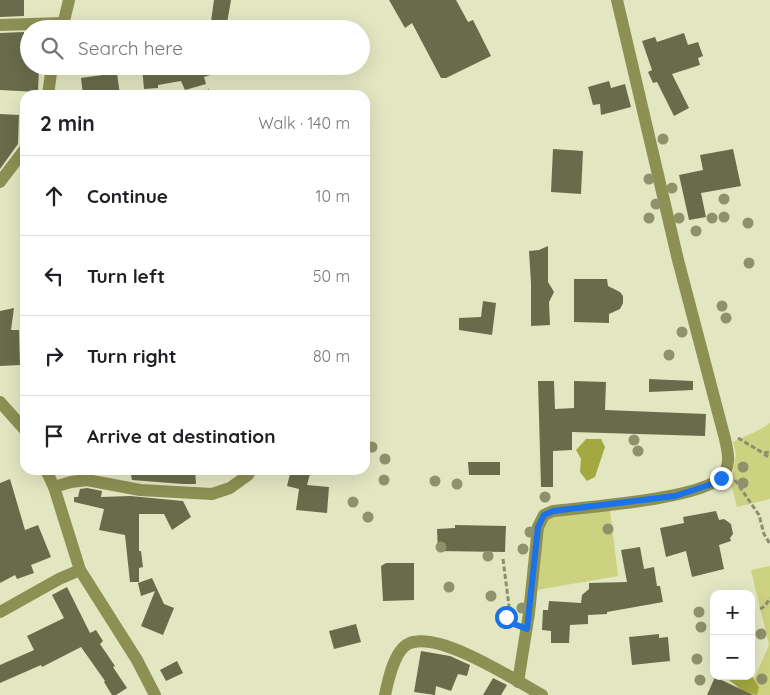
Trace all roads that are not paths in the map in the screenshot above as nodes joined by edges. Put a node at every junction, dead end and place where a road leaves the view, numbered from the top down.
1 (69, 0) edge
2 (617, 0) edge
3 (64, 20) edge
4 (0, 26) edge
5 (20, 26) edge
6 (51, 75) edge
7 (49, 90) edge
8 (20, 156) edge
9 (0, 182) edge
10 (0, 402) edge
11 (20, 424) edge
12 (48, 475) edge
13 (248, 475) edge
14 (54, 487) junction
15 (80, 570) junction
16 (0, 612) edge
17 (518, 682) junction
18 (155, 695) edge
19 (385, 695) edge
20 (542, 695) edge

1 - 3 street
2 - 17 street
4 - 5 street
6 - 7 street
8 - 9 street
10 - 11 street
12 - 14 street
13 - 14 street
14 - 15 street
15 - 16 street
15 - 18 street
17 - 19 street
17 - 20 street

